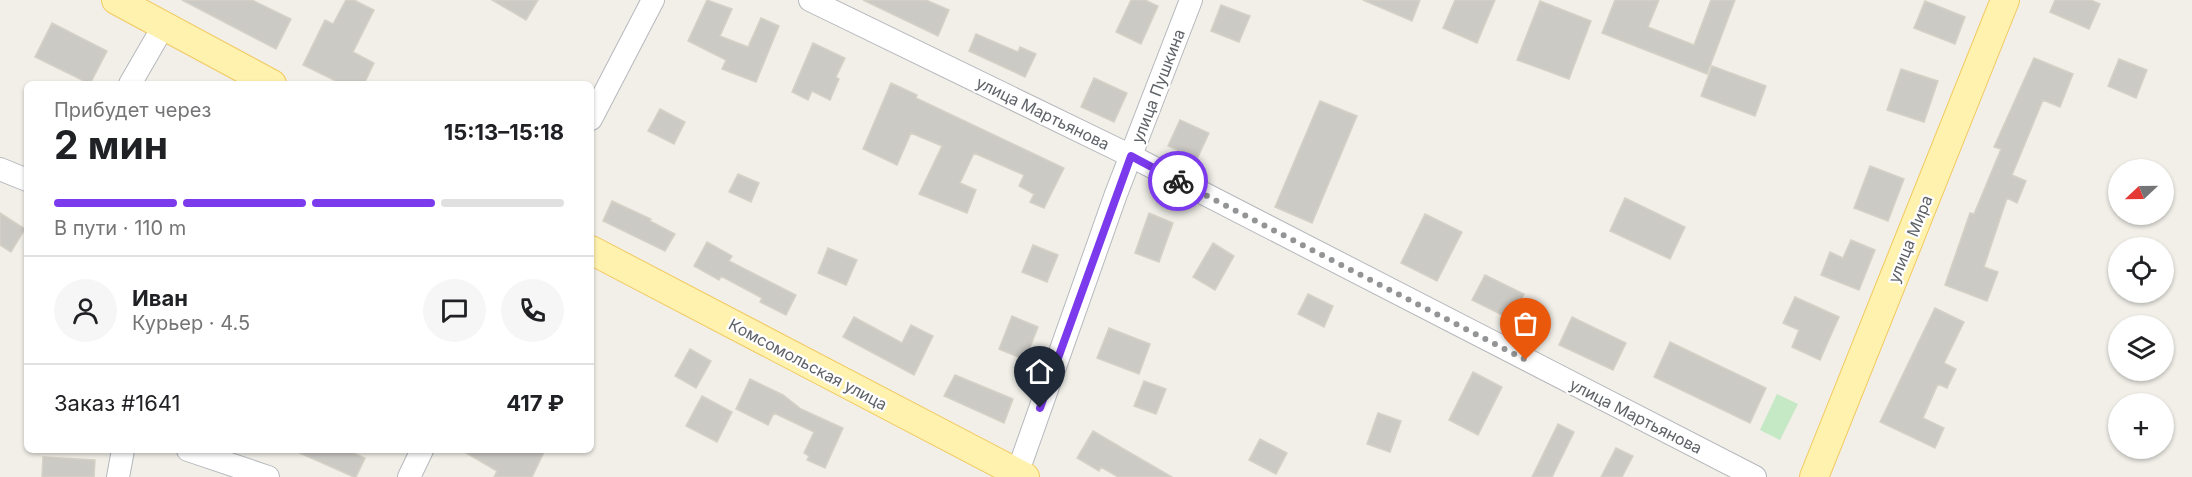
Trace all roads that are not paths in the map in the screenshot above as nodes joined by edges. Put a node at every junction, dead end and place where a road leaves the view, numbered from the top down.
1 (116, 0) edge
2 (653, 0) edge
3 (810, 0) edge
4 (1191, 0) edge
5 (2005, 0) edge
6 (163, 27) junction
7 (132, 81) edge
8 (266, 81) edge
9 (594, 113) edge
10 (1131, 156) junction
11 (0, 169) edge
12 (24, 179) edge
13 (594, 252) edge
14 (122, 453) edge
15 (197, 453) edge
16 (421, 453) edge
17 (1019, 476) edge
18 (118, 477) edge
19 (268, 477) edge
20 (409, 477) edge
21 (1755, 477) edge
22 (1814, 477) edge

1 - 6 main road
2 - 9 street
3 - 10 street, улица Мартьянова
4 - 10 street, улица Пушкина
5 - 22 main road, улица Мира
6 - 7 street
6 - 8 main road
10 - 17 street, улица Пушкина
10 - 21 street, улица Мартьянова
11 - 12 street
13 - 17 main road, Комсомольская улица
14 - 18 street
15 - 19 street
16 - 20 street

